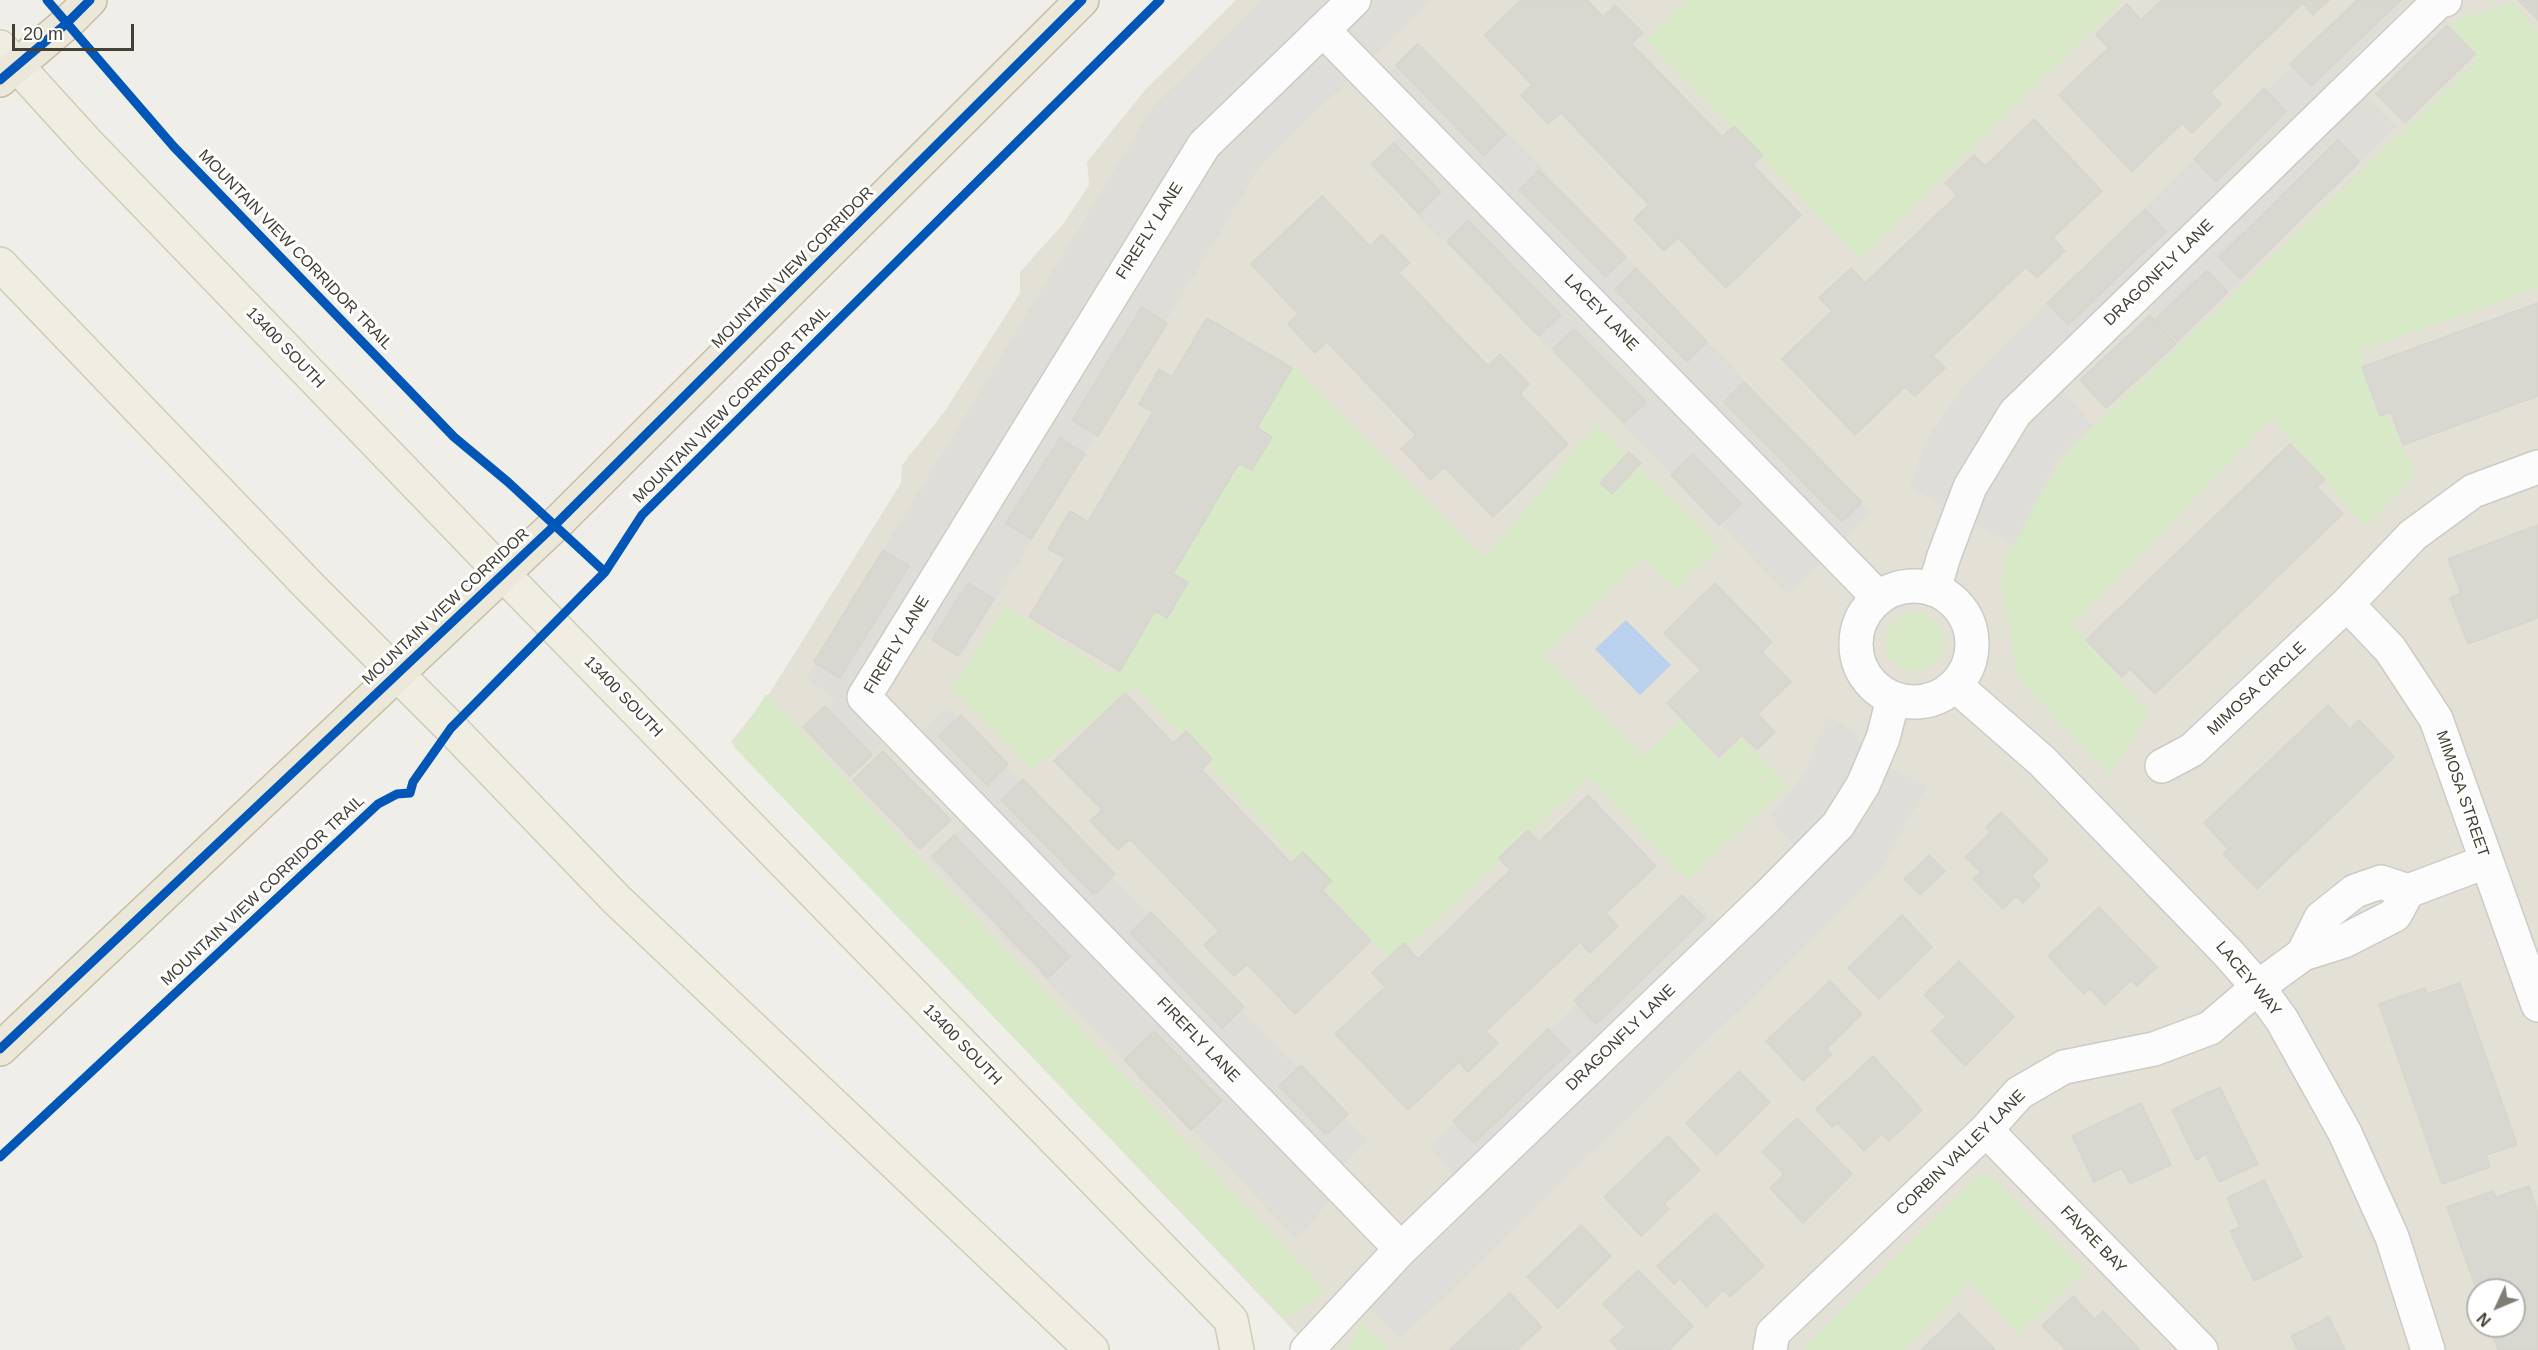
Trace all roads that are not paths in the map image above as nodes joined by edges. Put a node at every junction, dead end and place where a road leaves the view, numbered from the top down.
1 (90, 0) edge
2 (1082, 0) edge
3 (1354, 0) edge
4 (2445, 0) edge
5 (1323, 30) junction
6 (6, 64) edge
7 (0, 264) edge
8 (2538, 467) edge
9 (503, 574) junction
10 (1934, 589) junction
11 (1878, 597) junction
12 (2347, 604) junction
13 (396, 675) junction
14 (1955, 685) junction
15 (1893, 699) junction
16 (2162, 766) dead end
17 (2485, 862) junction
18 (2258, 987) junction
19 (2538, 1005) edge
20 (0, 1049) edge
21 (1986, 1130) junction
22 (1401, 1249) junction
23 (1092, 1350) edge
24 (1237, 1350) edge
25 (1307, 1350) edge
26 (1770, 1350) edge
27 (2201, 1350) edge
28 (2428, 1350) edge

1 - 6 highway
2 - 9 highway, MOUNTAIN VIEW CORRIDOR
3 - 5 street, FIREFLY LANE
4 - 10 street, DRAGONFLY LANE
5 - 11 street, LACEY LANE
5 - 22 street, FIREFLY LANE
6 - 9 main road, 13400 SOUTH
7 - 13 main road
8 - 12 street, MIMOSA CIRCLE
9 - 13 highway, MOUNTAIN VIEW CORRIDOR
9 - 24 main road, 13400 SOUTH
10 - 11 street
10 - 14 street
11 - 15 street
12 - 16 street, MIMOSA CIRCLE
12 - 17 street, MIMOSA STREET
13 - 20 highway, MOUNTAIN VIEW CORRIDOR
13 - 23 main road
14 - 15 street
14 - 18 street, LACEY WAY
15 - 22 street, DRAGONFLY LANE
17 - 18 street, CORBIN VALLEY LANE
17 - 19 street, MIMOSA STREET
18 - 21 street, CORBIN VALLEY LANE
18 - 28 street, LACEY WAY
21 - 26 street, CORBIN VALLEY LANE
21 - 27 street, FAVRE BAY
22 - 25 street, DRAGONFLY LANE

